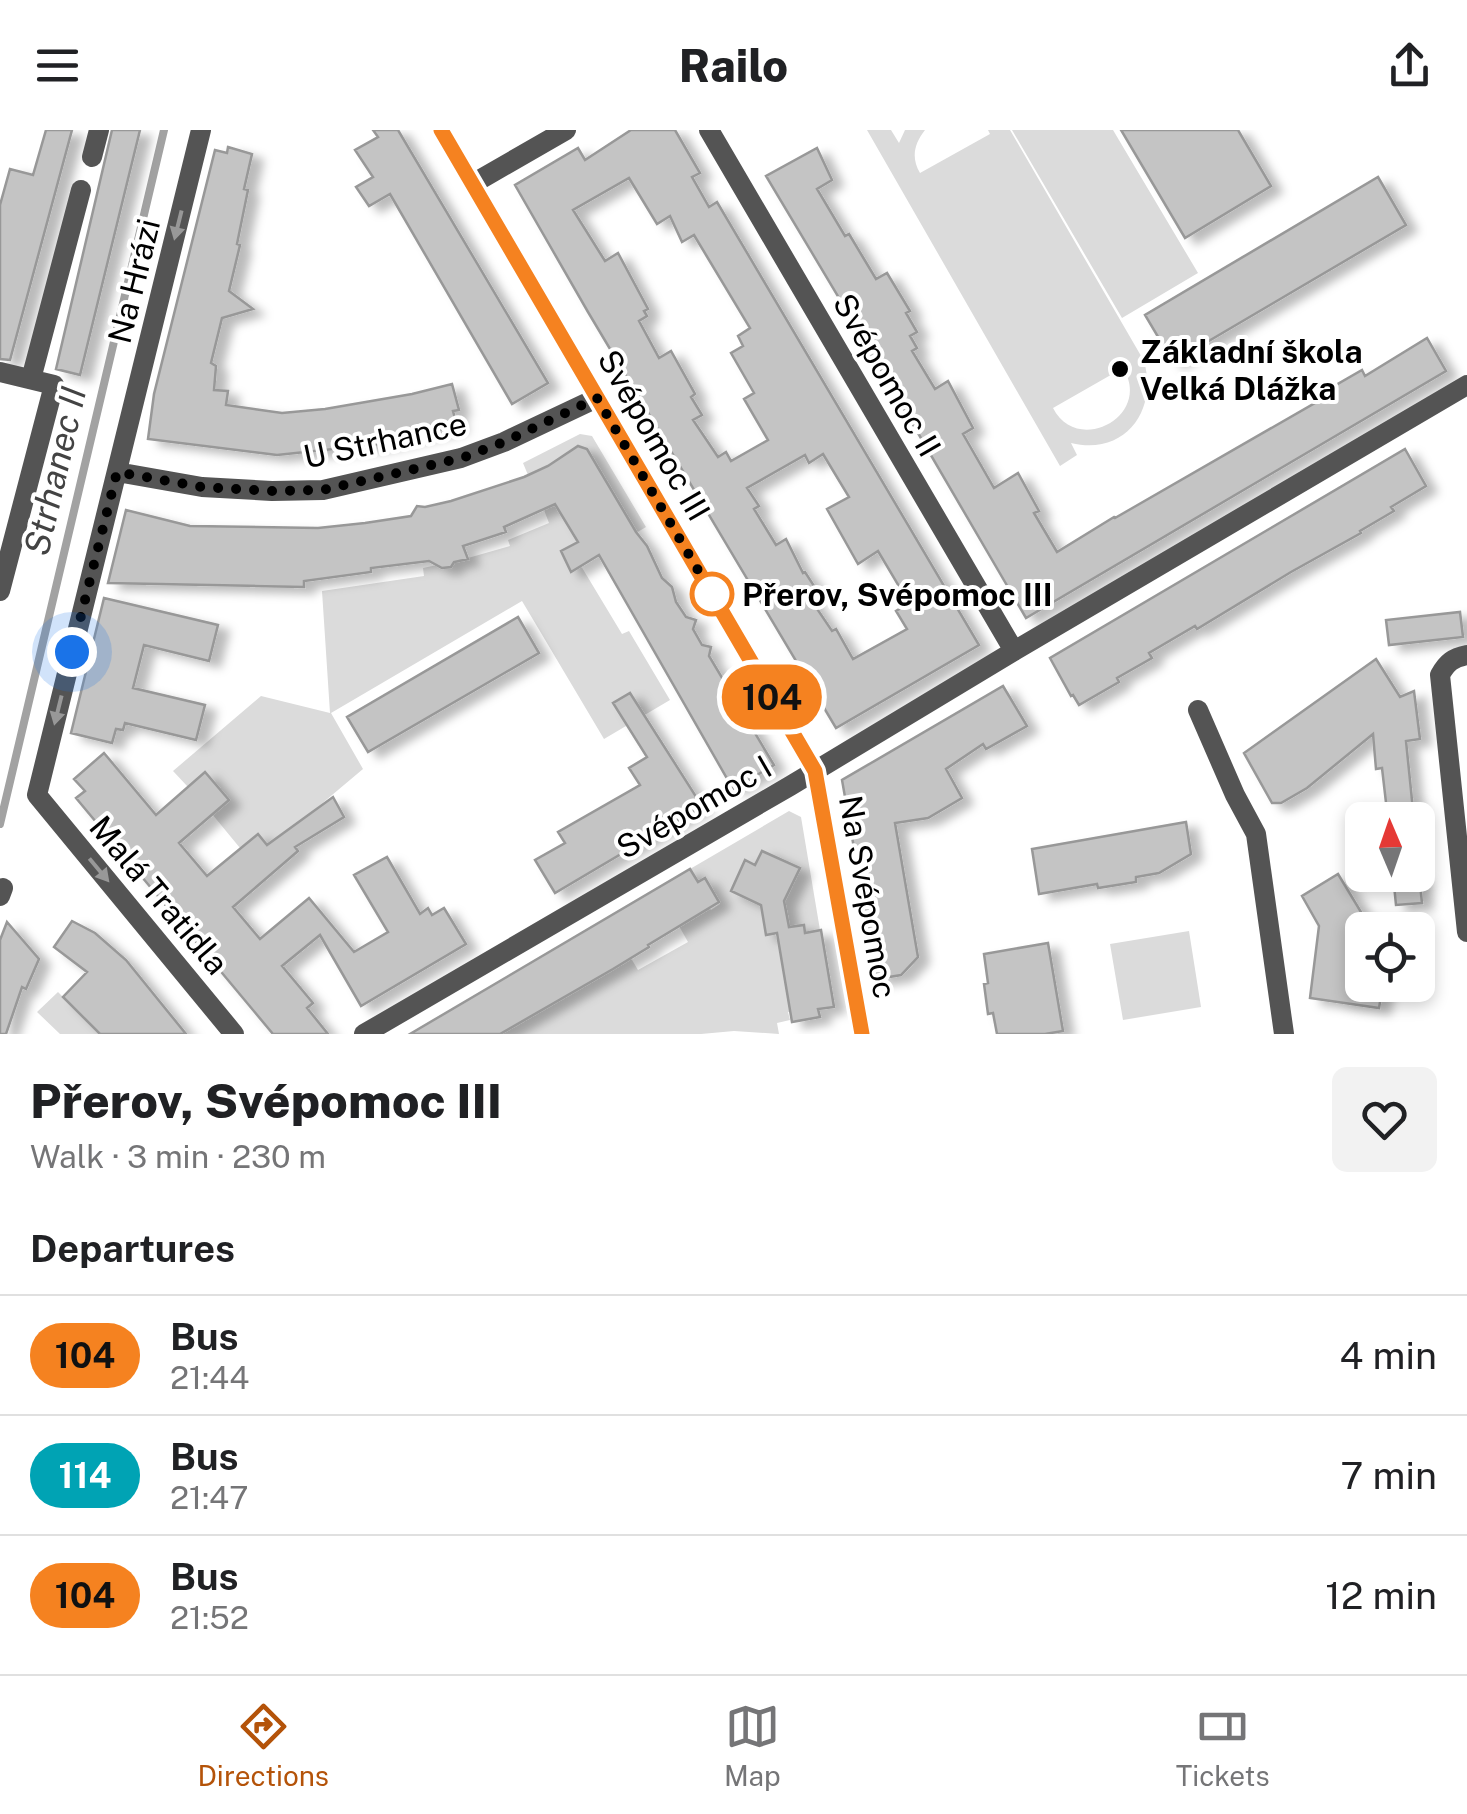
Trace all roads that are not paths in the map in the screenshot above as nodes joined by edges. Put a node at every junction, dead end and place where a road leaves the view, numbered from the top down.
1 (100, 130) edge
2 (201, 130) edge
3 (441, 130) edge
4 (566, 130) edge
5 (708, 130) edge
6 (92, 158) dead end
7 (474, 184) junction
8 (81, 190) dead end
9 (0, 372) edge
10 (30, 379) junction
11 (1467, 385) edge
12 (597, 398) junction
13 (117, 472) junction
14 (3, 569) edge
15 (0, 591) edge
16 (1014, 651) junction
17 (1467, 655) edge
18 (1198, 710) dead end
19 (815, 771) junction
20 (37, 795) joint
21 (1467, 932) edge
22 (234, 1034) edge
23 (364, 1034) edge
24 (862, 1034) edge
25 (1284, 1034) edge

1 - 6 street
2 -> 13 street, Na Hrázi
3 - 7 street, Svépomoc III
4 - 7 street
5 - 16 street, Svépomoc II
7 - 12 street, Svépomoc III
8 - 10 street
9 - 10 street
10 - 14 street
11 - 16 street, Svépomoc I
12 - 13 street, U Strhance
12 - 19 street, Svépomoc III
13 -> 20 street, Na Hrázi
14 - 15 street
16 - 19 street, Svépomoc I
17 - 21 street
18 - 25 street
19 - 23 street, Svépomoc I
19 - 24 street, Na Svépomoc
20 -> 22 street, Malá Tratidla

